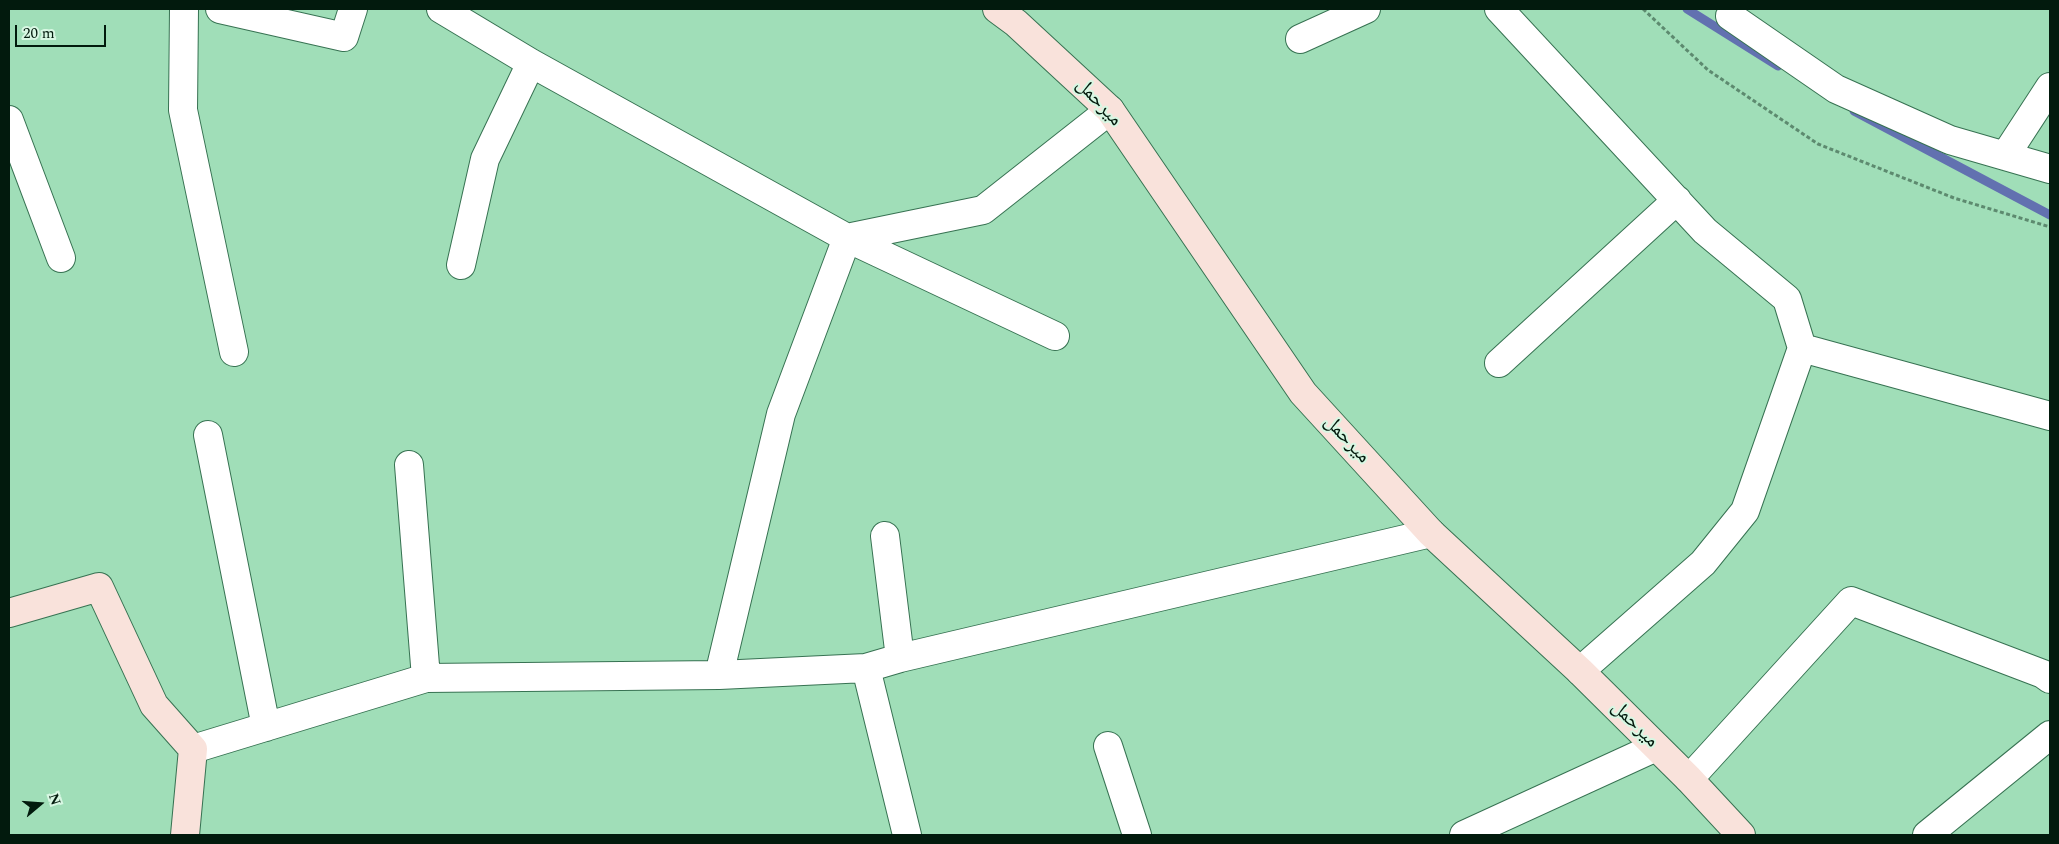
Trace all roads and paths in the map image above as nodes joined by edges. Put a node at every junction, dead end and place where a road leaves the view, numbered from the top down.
1 (184, 9) edge
2 (220, 9) edge
3 (353, 9) edge
4 (441, 9) edge
5 (996, 9) edge
6 (1366, 9) edge
7 (1499, 9) edge
8 (1643, 9) edge
9 (1730, 16) dead end
10 (1300, 39) dead end
11 (531, 63) junction
12 (2050, 87) edge
13 (1110, 110) junction
14 (9, 120) edge
15 (2005, 156) junction
16 (2050, 169) edge
17 (1677, 200) junction
18 (2050, 227) edge
19 (847, 238) junction
20 (61, 258) dead end
21 (461, 265) dead end
22 (1055, 336) dead end
23 (1802, 348) junction
24 (234, 352) dead end
25 (1499, 363) dead end
26 (2050, 416) edge
27 (208, 435) dead end
28 (409, 465) dead end
29 (1431, 533) junction
30 (885, 536) dead end
31 (9, 613) edge
32 (900, 658) junction
33 (866, 668) junction
34 (1580, 671) junction
35 (719, 675) junction
36 (426, 678) junction
37 (2050, 679) edge
38 (266, 727) junction
39 (2050, 735) edge
40 (1108, 746) dead end
41 (1656, 747) junction
42 (193, 749) junction
43 (1689, 779) junction
44 (185, 835) edge
45 (907, 835) edge
46 (1137, 835) edge
47 (1464, 835) edge
48 (1741, 835) edge
49 (1927, 835) edge

1 - 24 street
2 - 3 street
4 - 11 street
5 - 13 street, میرحمل
6 - 10 street
7 - 17 street
8 - 18 path
9 - 15 street
11 - 19 street
11 - 21 street
12 - 15 street
13 - 19 street
13 - 29 street, میرحمل
14 - 20 street
15 - 16 street
17 - 23 street
17 - 25 street
19 - 22 street
19 - 35 street
23 - 26 street
23 - 34 street
27 - 38 street
28 - 36 street
29 - 32 street
29 - 34 street, میرحمل
30 - 32 street
31 - 42 street
32 - 33 street
33 - 35 street
33 - 45 street
34 - 41 street, میرحمل
35 - 36 street
36 - 38 street
37 - 43 street
38 - 42 street
39 - 49 street
40 - 46 street
41 - 43 street, میرحمل
41 - 47 street
42 - 44 street
43 - 48 street, میرحمل

